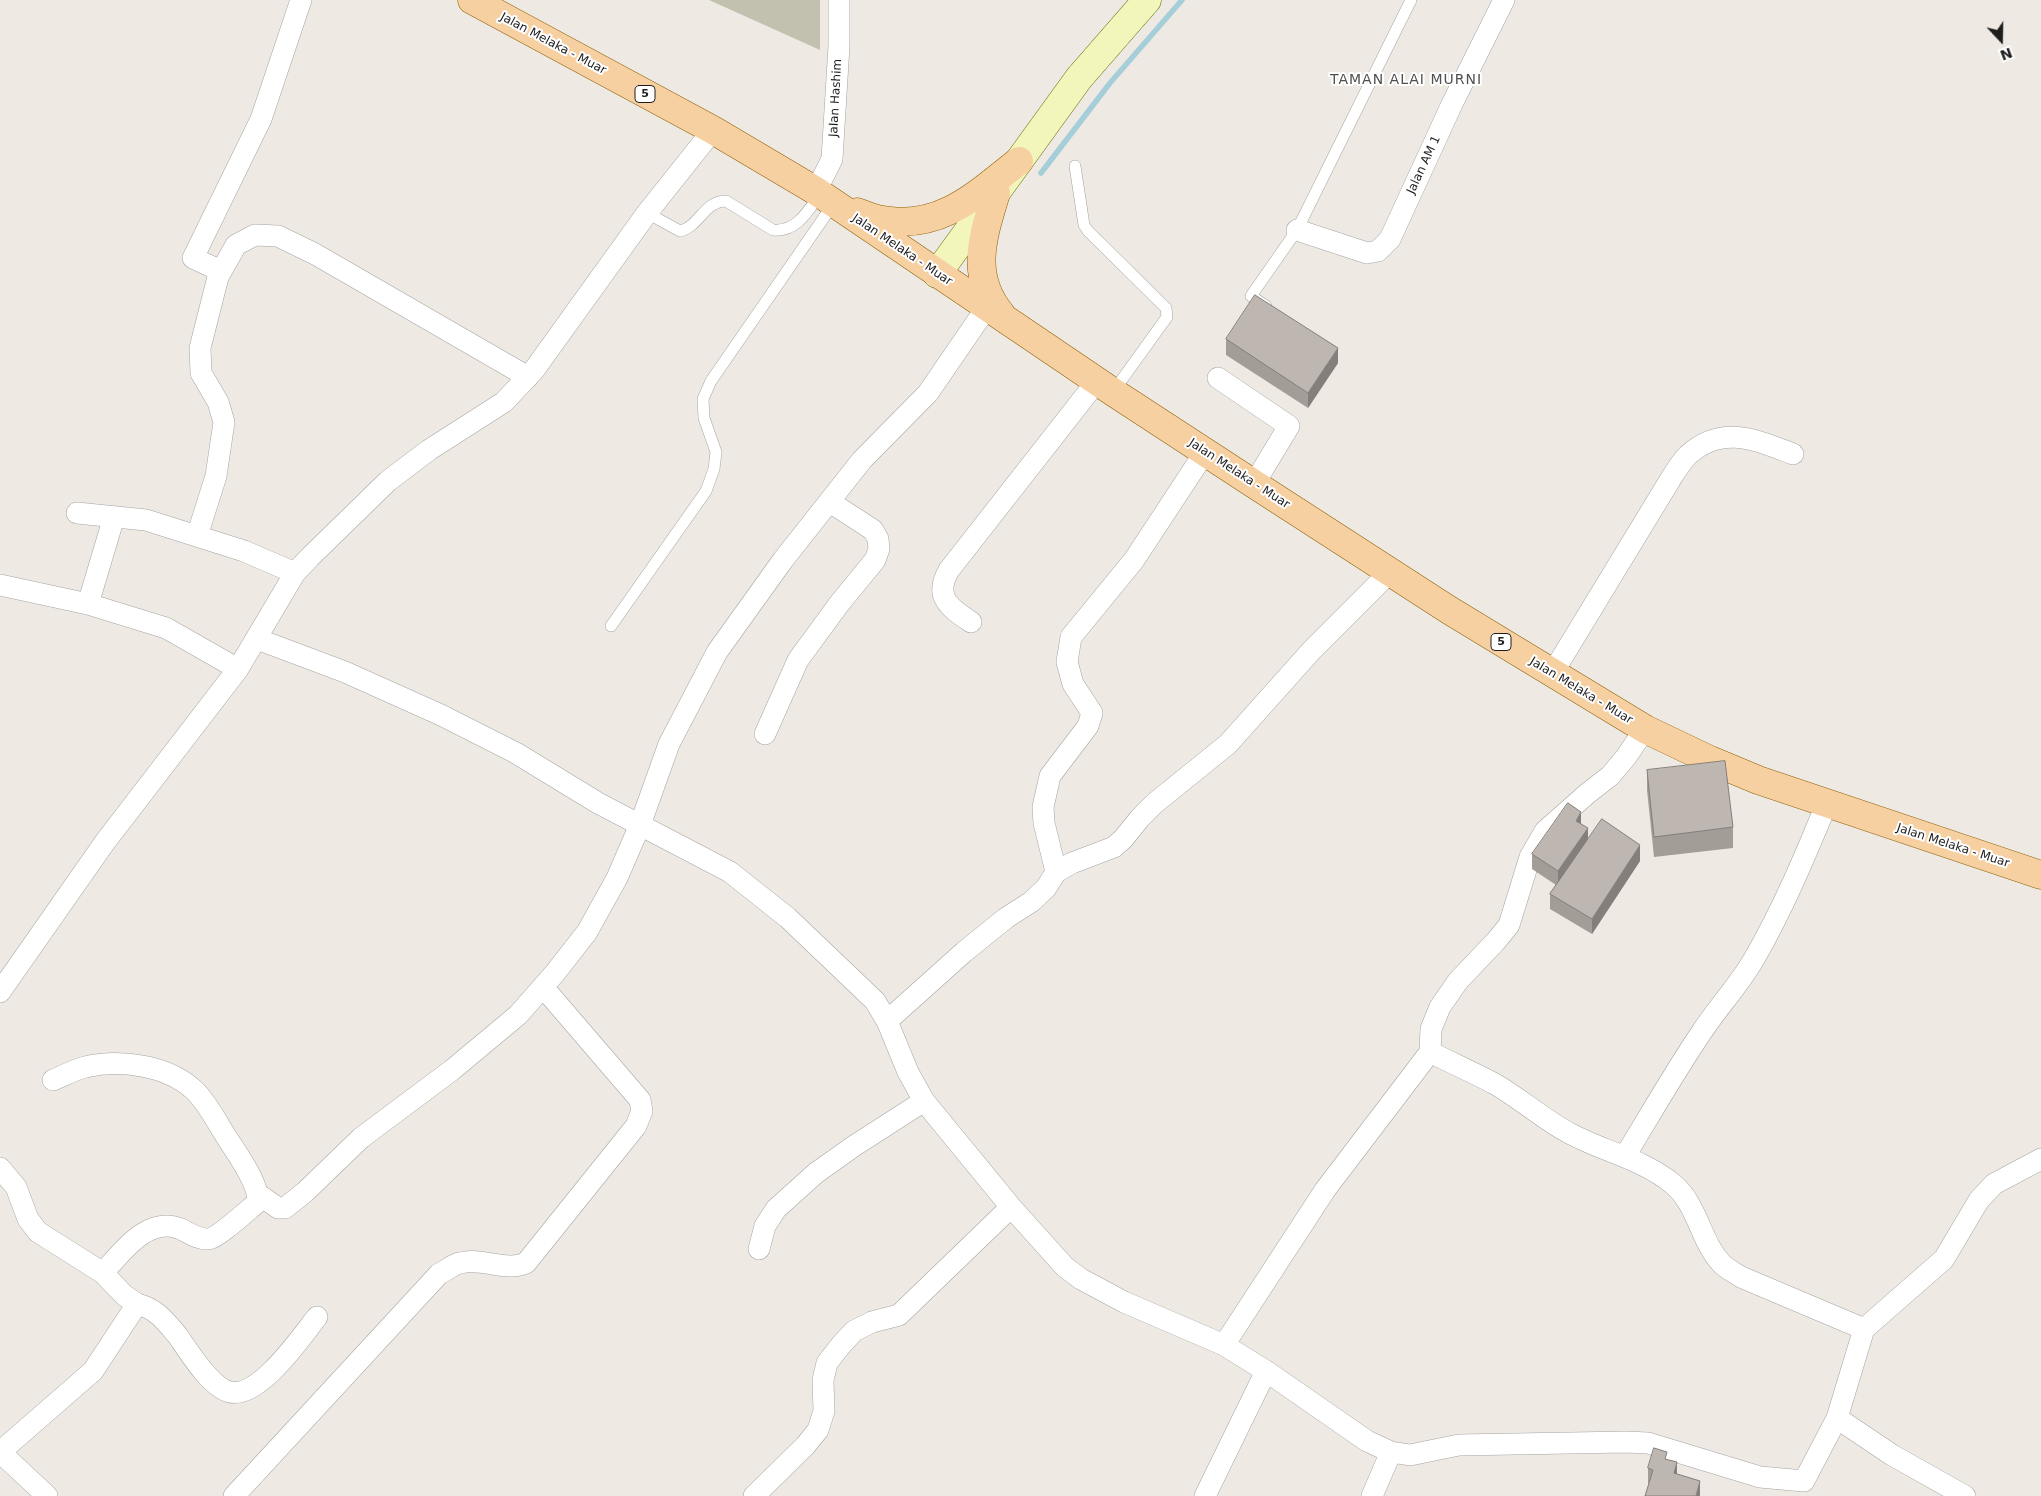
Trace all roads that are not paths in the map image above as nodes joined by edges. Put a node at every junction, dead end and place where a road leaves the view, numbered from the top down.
1 (301, 0) edge
2 (472, 0) edge
3 (839, 0) edge
4 (1147, 0) edge
5 (1411, 0) edge
6 (1504, 0) edge
7 (713, 130) junction
8 (1019, 161) junction
9 (1075, 166) dead end
10 (996, 192) junction
11 (827, 199) junction
12 (647, 213) junction
13 (803, 218) junction
14 (816, 228) junction
15 (1297, 230) junction
16 (221, 272) junction
17 (937, 274) junction
18 (1274, 311) edge
19 (997, 314) junction
20 (528, 377) junction
21 (1218, 378) dead end
22 (1105, 387) junction
23 (1205, 452) junction
24 (1793, 454) dead end
25 (1254, 484) junction
26 (830, 502) junction
27 (77, 513) dead end
28 (114, 517) junction
29 (197, 536) junction
30 (1390, 572) junction
31 (295, 573) junction
32 (0, 585) edge
33 (88, 604) junction
34 (971, 622) dead end
35 (611, 626) dead end
36 (257, 639) junction
37 (238, 669) junction
38 (1552, 674) junction
39 (1645, 729) junction
40 (765, 734) dead end
41 (1827, 803) junction
42 (640, 825) junction
43 (1056, 872) junction
44 (2041, 875) edge
45 (543, 987) junction
46 (0, 992) edge
47 (887, 1021) junction
48 (1430, 1052) junction
49 (53, 1080) dead end
50 (924, 1101) junction
51 (1625, 1156) junction
52 (2041, 1159) edge
53 (0, 1168) edge
54 (258, 1194) junction
55 (1011, 1207) junction
56 (760, 1249) dead end
57 (103, 1273) junction
58 (137, 1304) junction
59 (317, 1317) dead end
60 (1864, 1329) junction
61 (1224, 1345) junction
62 (1266, 1372) junction
63 (1837, 1418) junction
64 (0, 1452) edge
65 (1391, 1452) junction
66 (1800, 1489) edge
67 (47, 1496) edge
68 (234, 1496) edge
69 (754, 1496) edge
70 (1205, 1496) edge
71 (1372, 1496) edge
72 (1965, 1496) edge

1 - 16 street
2 - 7 main road, Jalan Melaka - Muar / 5
3 - 11 street, Jalan Hashim
4 - 8 main road
5 - 15 lane
6 - 15 street, Jalan AM 1
7 - 11 main road, Jalan Melaka - Muar / 5
7 - 12 street
8 - 10 main road
8 - 11 main road
9 - 22 lane
10 - 17 main road
10 - 19 main road
11 - 13 lane
11 - 14 lane
11 - 17 main road, Jalan Melaka - Muar / 5
12 - 13 lane
12 - 20 street
13 - 14 lane
14 - 35 lane
15 - 18 lane
16 - 20 street
16 - 29 street
17 - 19 main road, Jalan Melaka - Muar / 5
19 - 22 main road, Jalan Melaka - Muar / 5
19 - 26 street
20 - 31 street
21 - 25 street
22 - 23 main road, Jalan Melaka - Muar / 5
22 - 34 street
23 - 25 main road, Jalan Melaka - Muar / 5
23 - 43 street
24 - 38 street
25 - 30 main road, Jalan Melaka - Muar / 5
26 - 40 street
26 - 42 street
27 - 28 street
28 - 29 street
28 - 33 street
29 - 31 street
30 - 38 main road, Jalan Melaka - Muar / 5
30 - 43 street
31 - 36 street
32 - 33 street
33 - 37 street
36 - 37 street
36 - 42 street
37 - 46 street
38 - 39 main road, Jalan Melaka - Muar / 5
39 - 41 main road, Jalan Melaka - Muar / 5
39 - 48 street
41 - 44 main road, Jalan Melaka - Muar / 5
41 - 51 street
42 - 45 street
42 - 47 street
43 - 47 street
45 - 54 street
45 - 68 street
47 - 50 street
48 - 51 street
48 - 61 street
49 - 54 street
50 - 55 street
50 - 56 street
51 - 60 street
52 - 60 street
53 - 57 street
54 - 57 street
55 - 61 street
55 - 69 street
57 - 58 street
58 - 59 street
58 - 64 street
60 - 63 street
61 - 62 street
62 - 65 street
62 - 70 street
63 - 66 street
63 - 72 street
64 - 67 street
65 - 66 street
65 - 71 street

